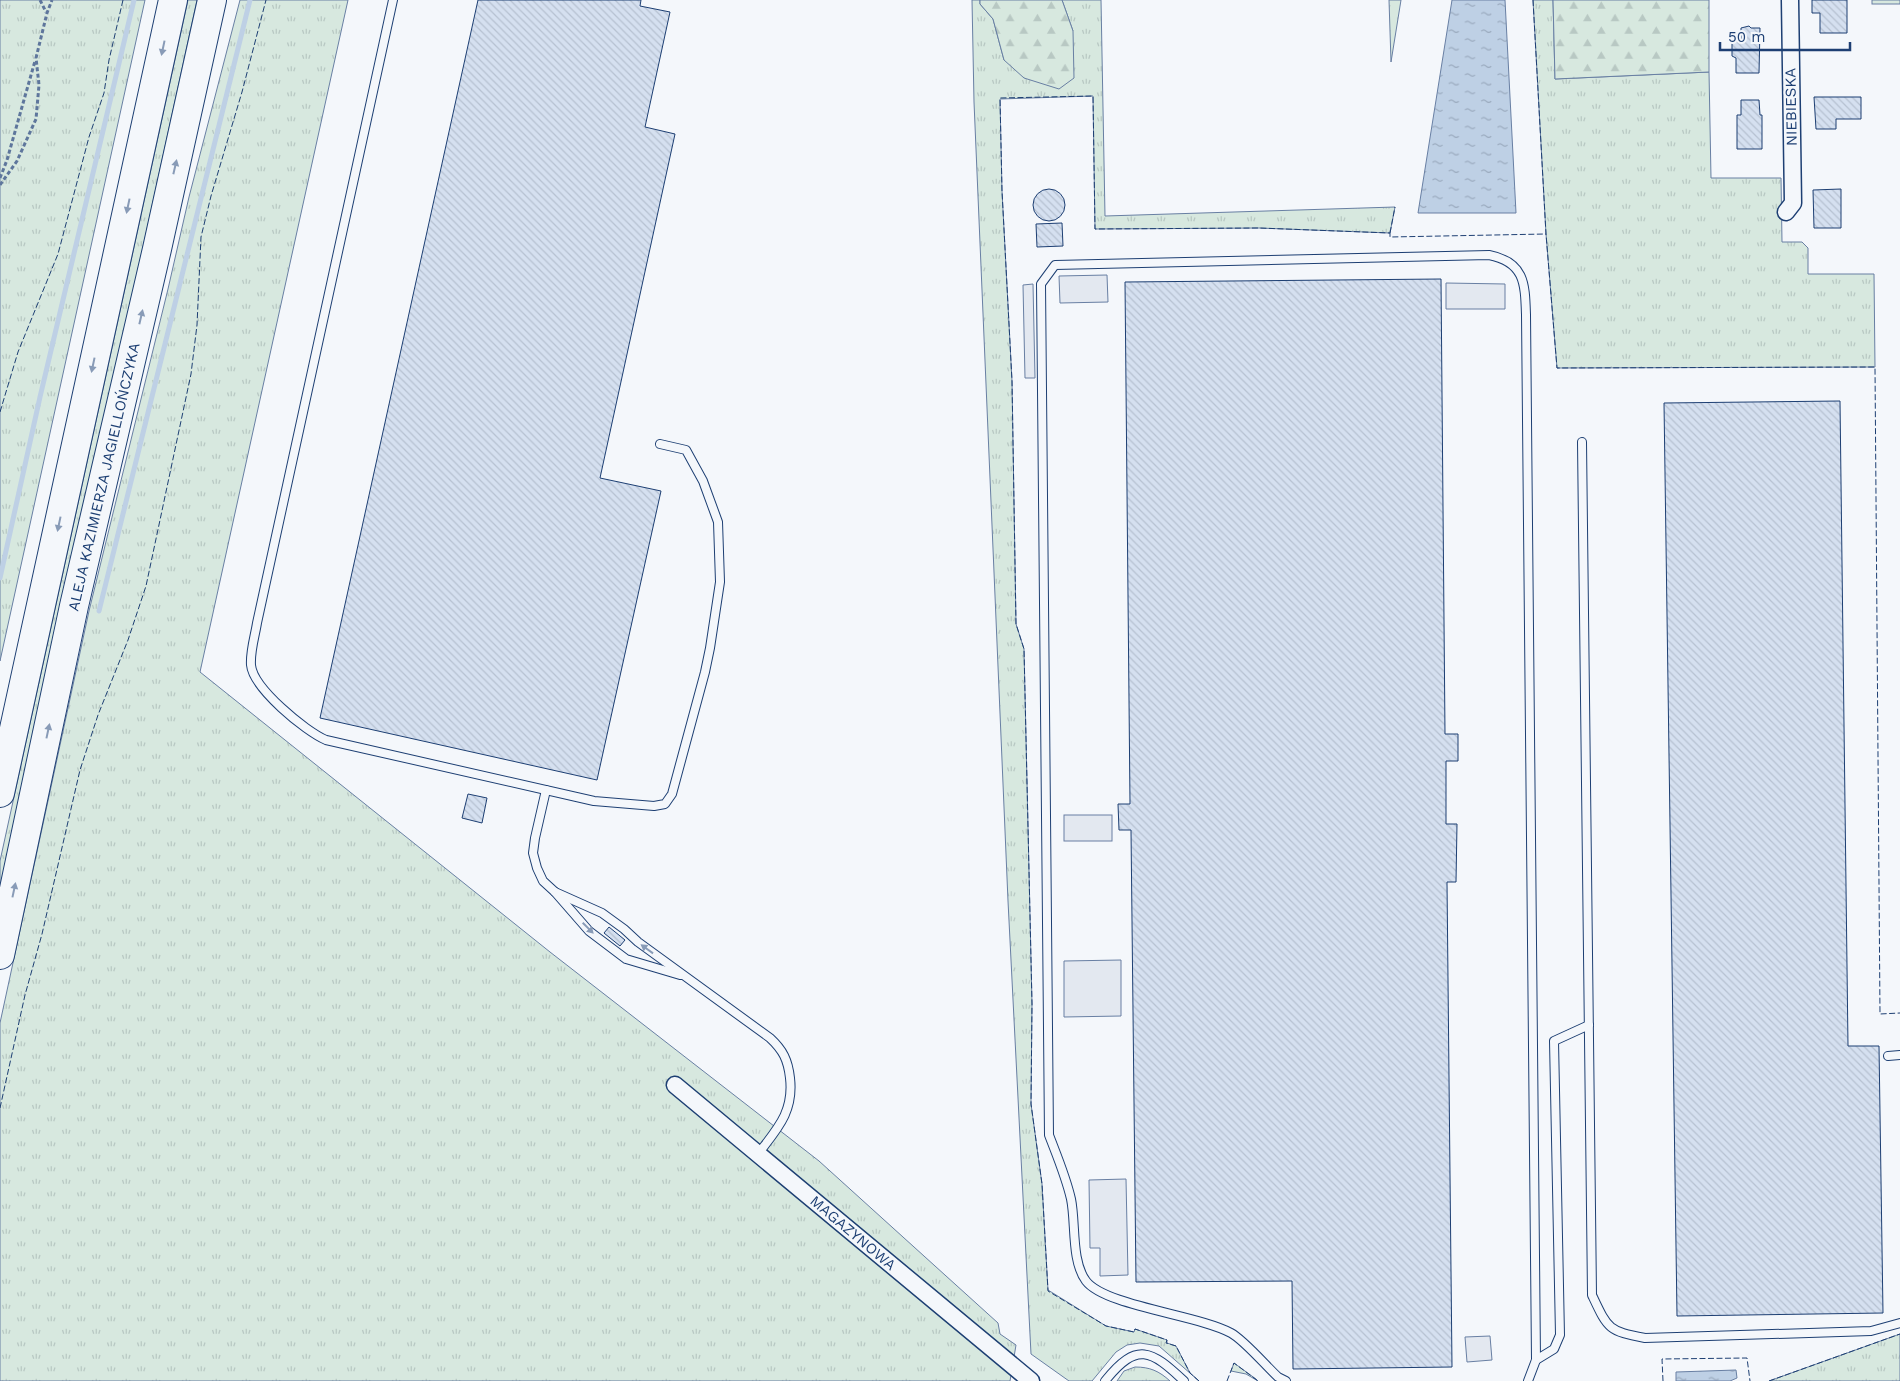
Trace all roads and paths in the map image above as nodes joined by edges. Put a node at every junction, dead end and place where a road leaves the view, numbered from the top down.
1 (40, 0) edge
2 (52, 0) edge
3 (173, 0) edge
4 (212, 0) edge
5 (394, 0) edge
6 (1790, 0) edge
7 (47, 12) junction
8 (36, 58) junction
9 (0, 178) edge
10 (0, 185) edge
11 (1786, 212) dead end
12 (1582, 442) dead end
13 (660, 444) dead end
14 (546, 790) junction
15 (0, 793) edge
16 (555, 892) junction
17 (0, 955) edge
18 (687, 978) junction
19 (1589, 1025) junction
20 (1900, 1055) edge
21 (1888, 1056) dead end
22 (675, 1086) dead end
23 (758, 1154) junction
24 (1900, 1323) edge
25 (1536, 1360) junction
26 (1032, 1381) edge
27 (1105, 1381) edge
28 (1184, 1381) edge
29 (1286, 1381) edge
30 (1528, 1381) edge

1 - 7 path
2 - 7 path
3 -> 15 highway
17 -> 4 highway, ALEJA KAZIMIERZA JAGIELLOŃCZYKA
5 - 14 lane
6 - 11 street, NIEBIESKA
7 - 8 path
8 - 9 path
8 - 10 path
12 - 19 lane
13 - 14 lane
14 - 16 lane
18 -> 16 lane
16 -> 18 lane
18 - 23 lane
19 - 24 lane
19 - 25 lane
20 - 21 lane
22 - 23 street, MAGAZYNOWA
23 - 26 street, MAGAZYNOWA
25 - 29 lane
25 - 30 lane
27 - 28 lane

